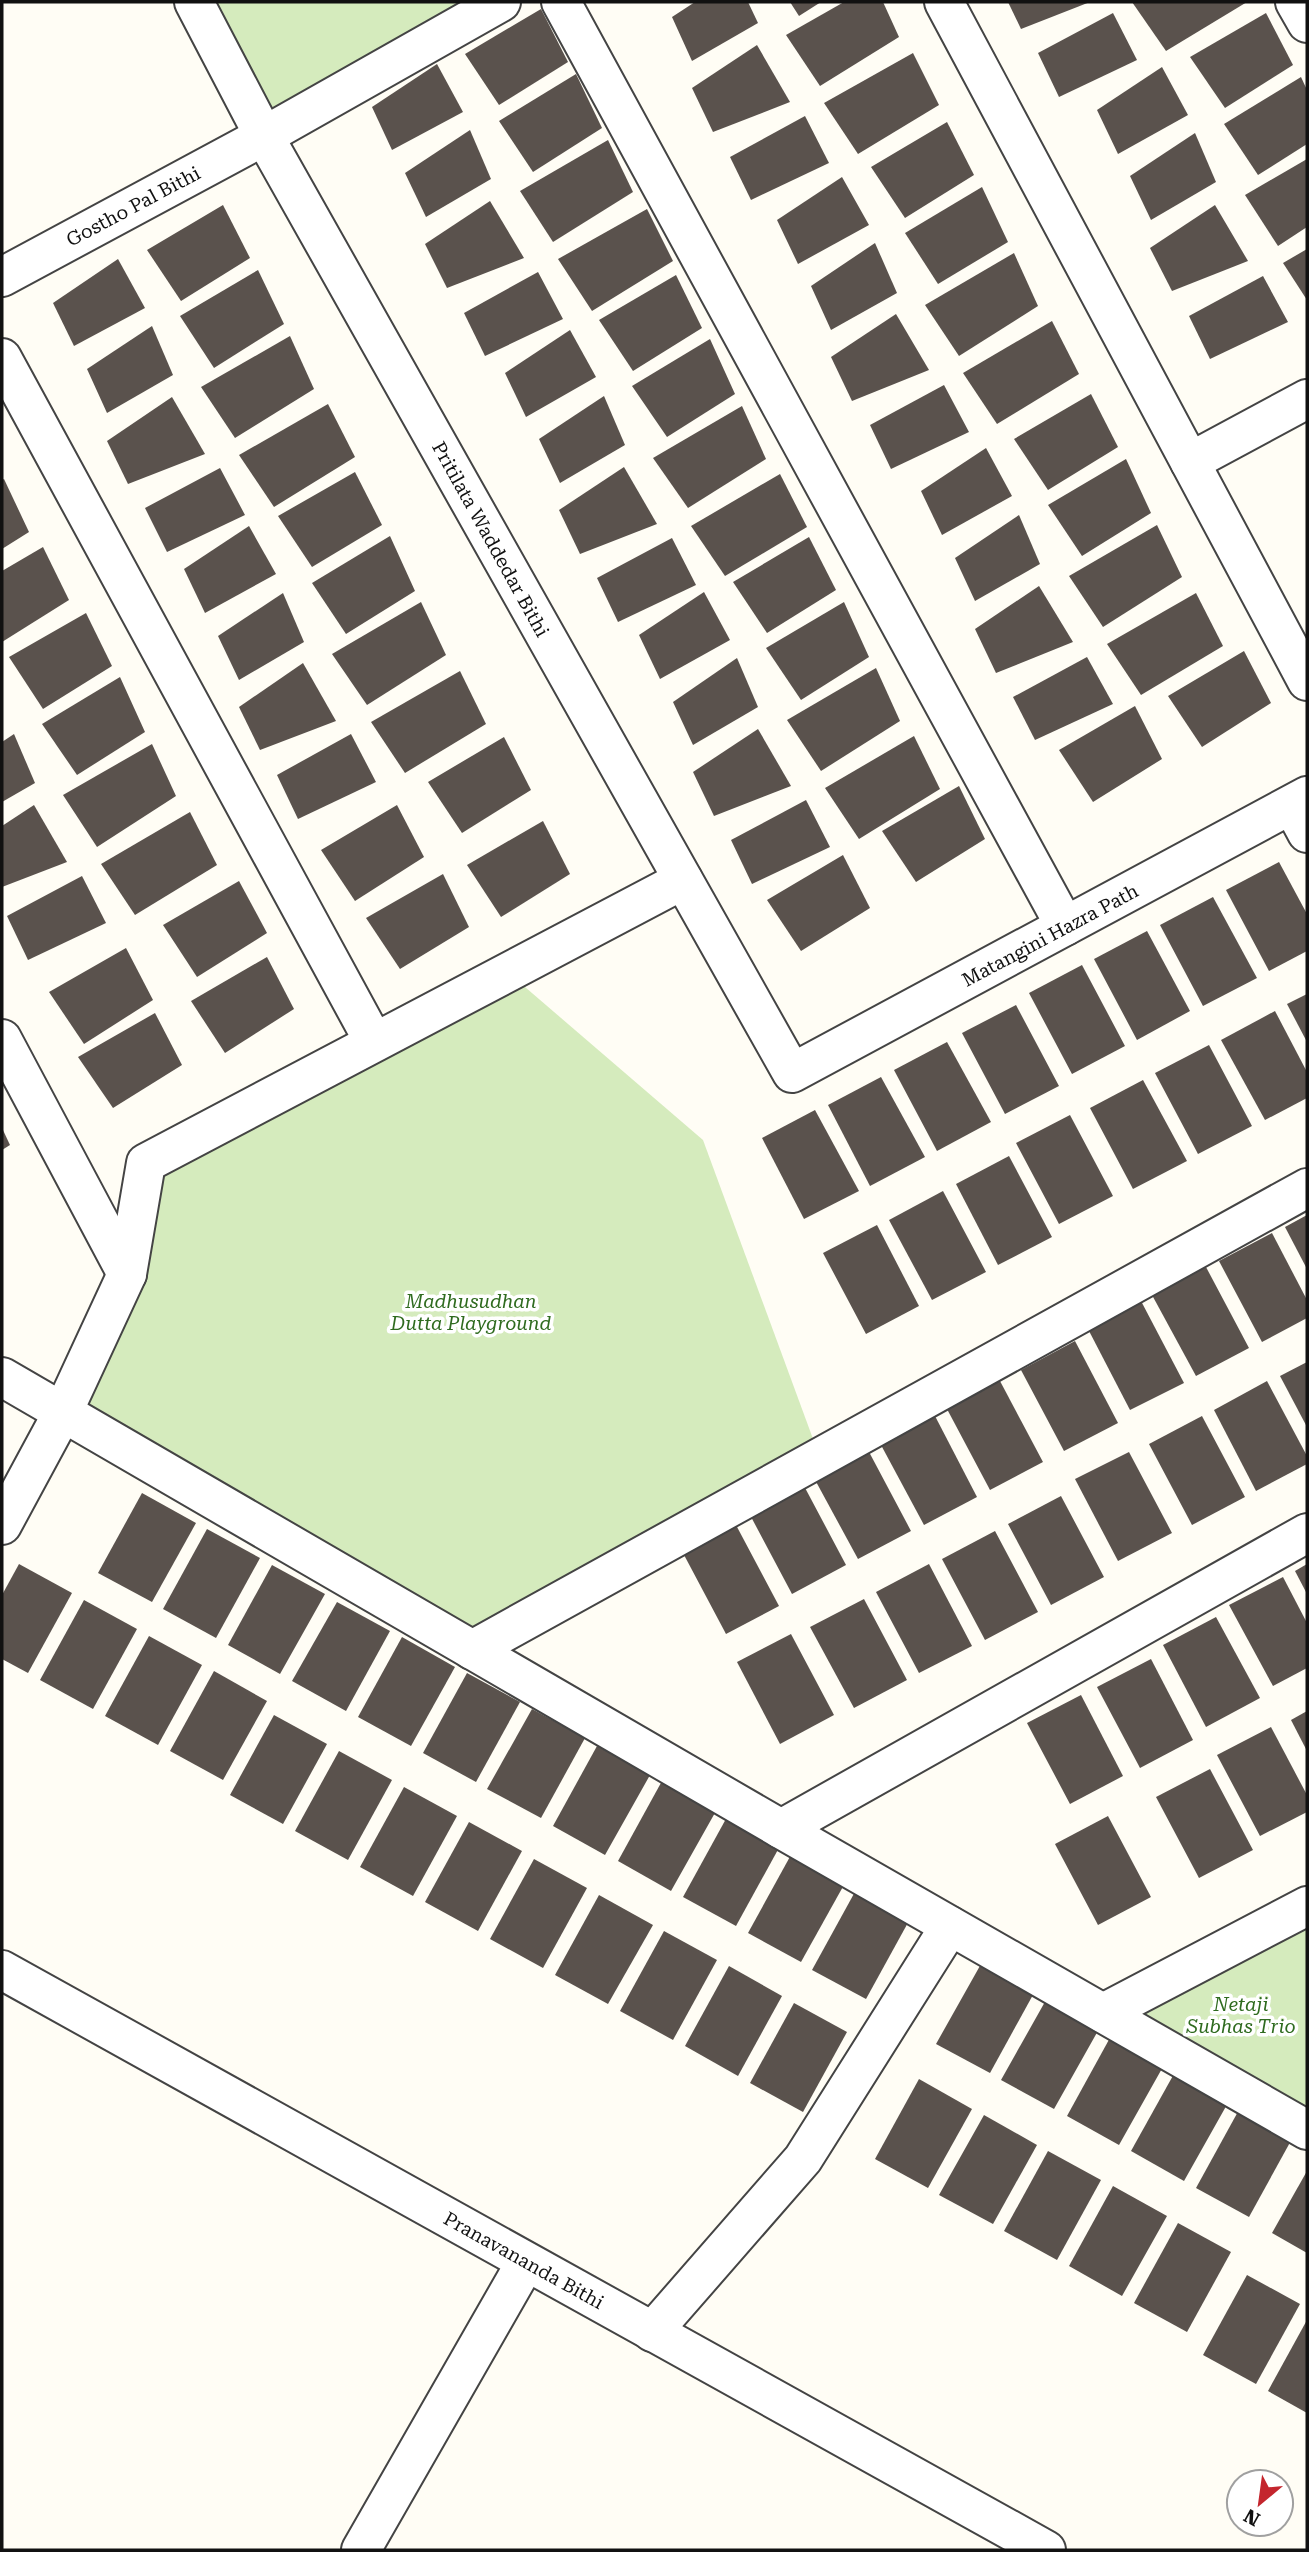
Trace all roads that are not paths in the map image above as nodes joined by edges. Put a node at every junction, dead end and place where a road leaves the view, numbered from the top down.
1 (194, 2) edge
2 (501, 2) edge
3 (561, 2) edge
4 (944, 2) edge
5 (1295, 2) edge
6 (1307, 23) edge
7 (264, 136) junction
8 (2, 277) edge
9 (2, 358) edge
10 (1307, 399) edge
11 (1190, 462) junction
12 (1307, 681) edge
13 (1302, 811) edge
14 (683, 880) junction
15 (1065, 926) junction
16 (2, 1039) edge
17 (374, 1042) junction
18 (792, 1073) joint
19 (1307, 1188) edge
20 (127, 1274) junction
21 (2, 1377) edge
22 (63, 1412) junction
23 (2, 1525) edge
24 (1307, 1533) edge
25 (472, 1650) junction
26 (781, 1829) junction
27 (1307, 1906) edge
28 (950, 1926) junction
29 (2, 1970) edge
30 (1103, 2013) junction
31 (1307, 2130) edge
32 (526, 2262) junction
33 (652, 2332) junction
34 (361, 2550) edge
35 (1046, 2550) edge

1 - 7 street, Pritilata Waddedar Bithi
2 - 7 street, Gostho Pal Bithi
3 - 15 street
4 - 11 street
5 - 6 street
7 - 8 street, Gostho Pal Bithi
7 - 14 street, Pritilata Waddedar Bithi
9 - 17 street
10 - 11 street
11 - 12 street
13 - 15 street, Matangini Hazra Path
14 - 17 street
14 - 18 street, Pritilata Waddedar Bithi
15 - 18 street, Matangini Hazra Path
16 - 20 street
17 - 20 street
19 - 25 street
20 - 22 street
21 - 22 street
22 - 23 street
22 - 25 street
24 - 26 street
25 - 26 street
26 - 28 street
27 - 30 street
28 - 30 street
28 - 33 street
29 - 32 street, Pranavananda Bithi
30 - 31 street
32 - 33 street, Pranavananda Bithi
32 - 34 street
33 - 35 street, Pranavananda Bithi

